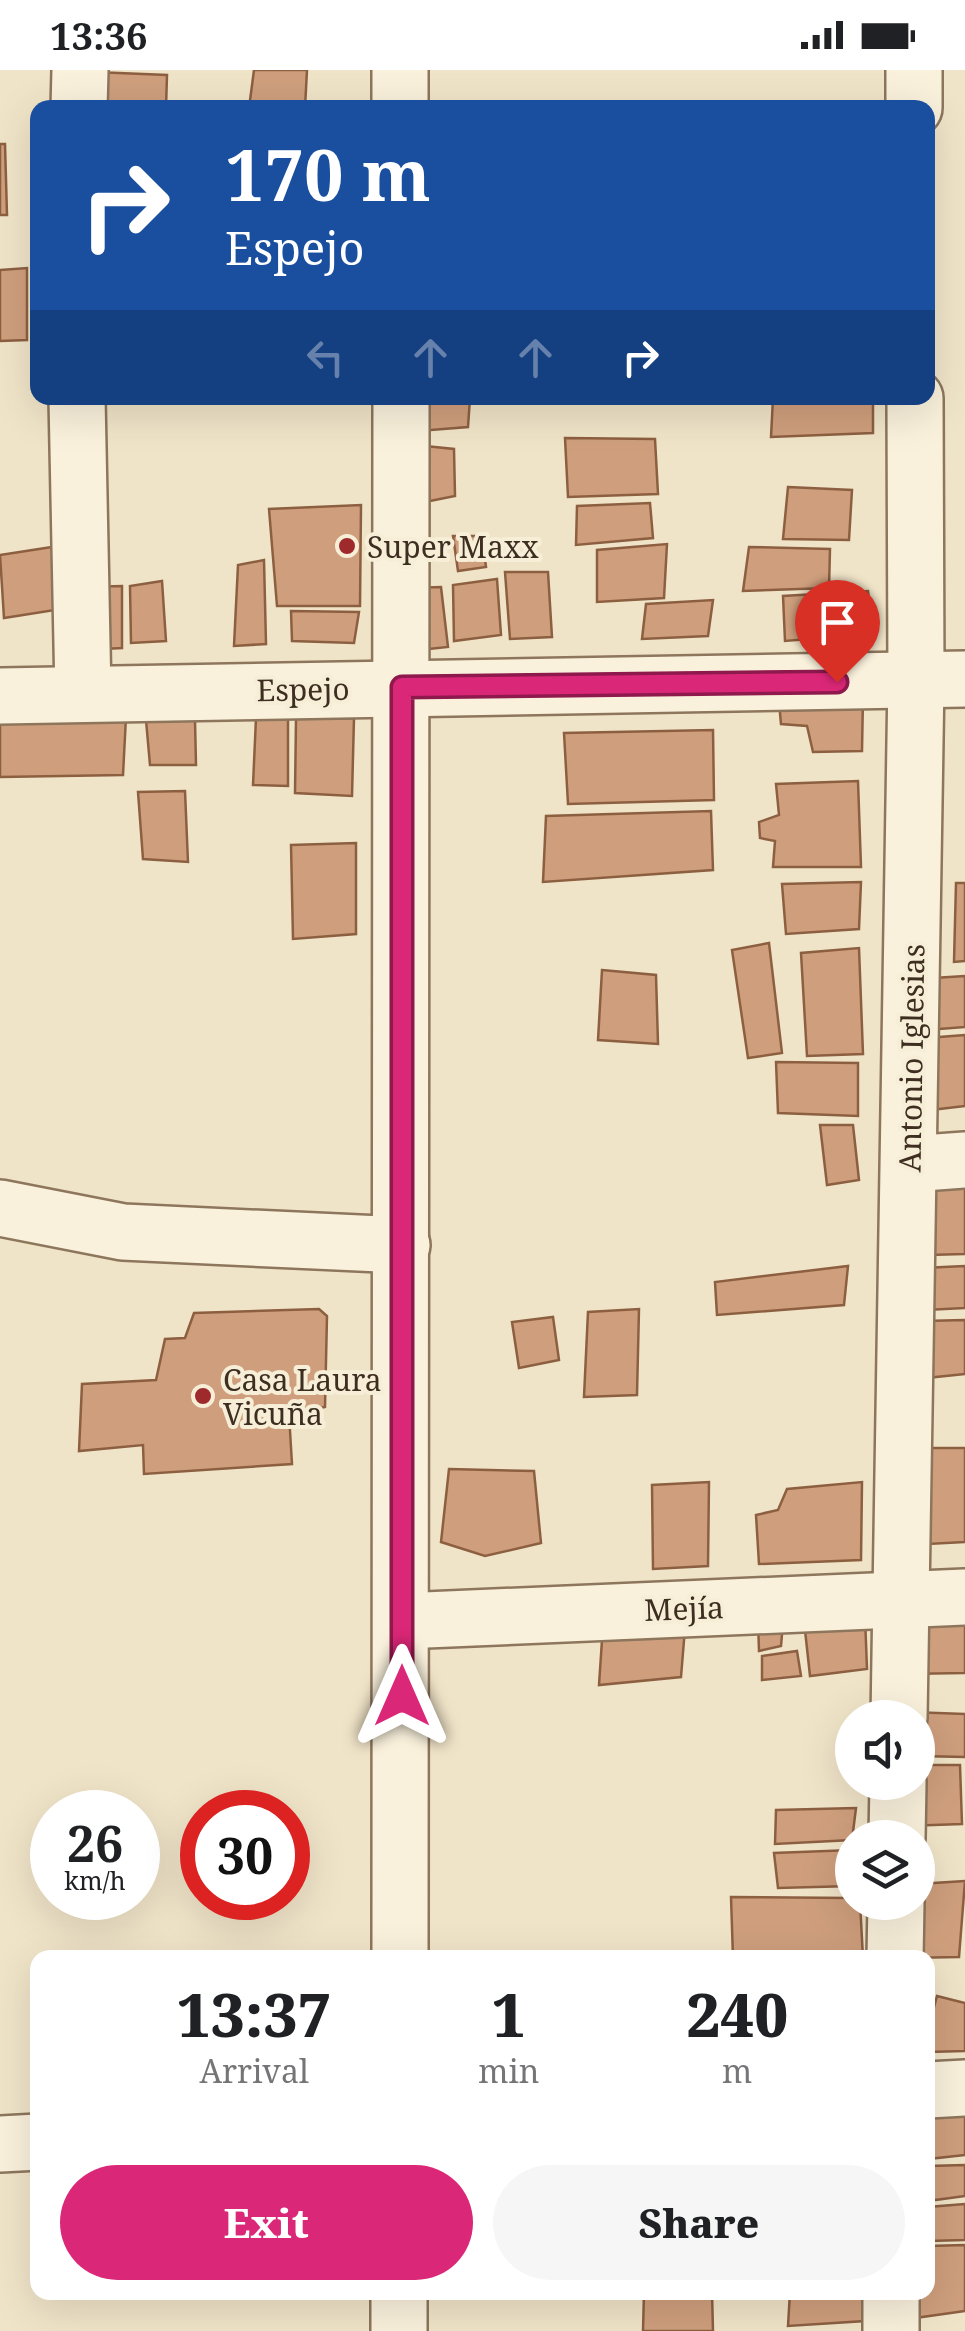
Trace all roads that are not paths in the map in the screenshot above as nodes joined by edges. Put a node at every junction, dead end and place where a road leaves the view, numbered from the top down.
1 (80, 70) edge
2 (400, 70) edge
3 (914, 70) edge
4 (79, 100) edge
5 (400, 100) edge
6 (914, 100) edge
7 (77, 405) edge
8 (401, 405) edge
9 (916, 405) edge
10 (940, 680) edge
11 (402, 687) junction
12 (83, 694) junction
13 (0, 696) edge
14 (965, 1160) edge
15 (909, 1164) junction
16 (0, 1208) edge
17 (402, 1244) junction
18 (965, 1597) edge
19 (901, 1599) junction
20 (402, 1621) junction
21 (899, 1700) edge
22 (896, 1920) edge
23 (400, 1950) edge
24 (895, 1950) edge
25 (965, 2088) edge
26 (935, 2090) edge
27 (30, 2142) edge
28 (0, 2144) edge
29 (399, 2300) edge
30 (891, 2300) edge
31 (400, 2331) edge
32 (891, 2331) edge

1 - 4 street
2 - 5 street
3 - 6 street
7 - 12 street
8 - 11 street
9 - 10 street, Antonio Iglesias
10 - 11 street, Espejo
10 - 15 street, Antonio Iglesias
11 - 12 street, Espejo
11 - 17 street
12 - 13 street, Espejo
14 - 15 street
15 - 19 street, Antonio Iglesias
16 - 17 street
17 - 20 street
18 - 19 street, Mejía
19 - 20 street, Mejía
19 - 21 street, Antonio Iglesias
20 - 23 street
22 - 24 street
25 - 26 street
27 - 28 street
29 - 31 street
30 - 32 street

